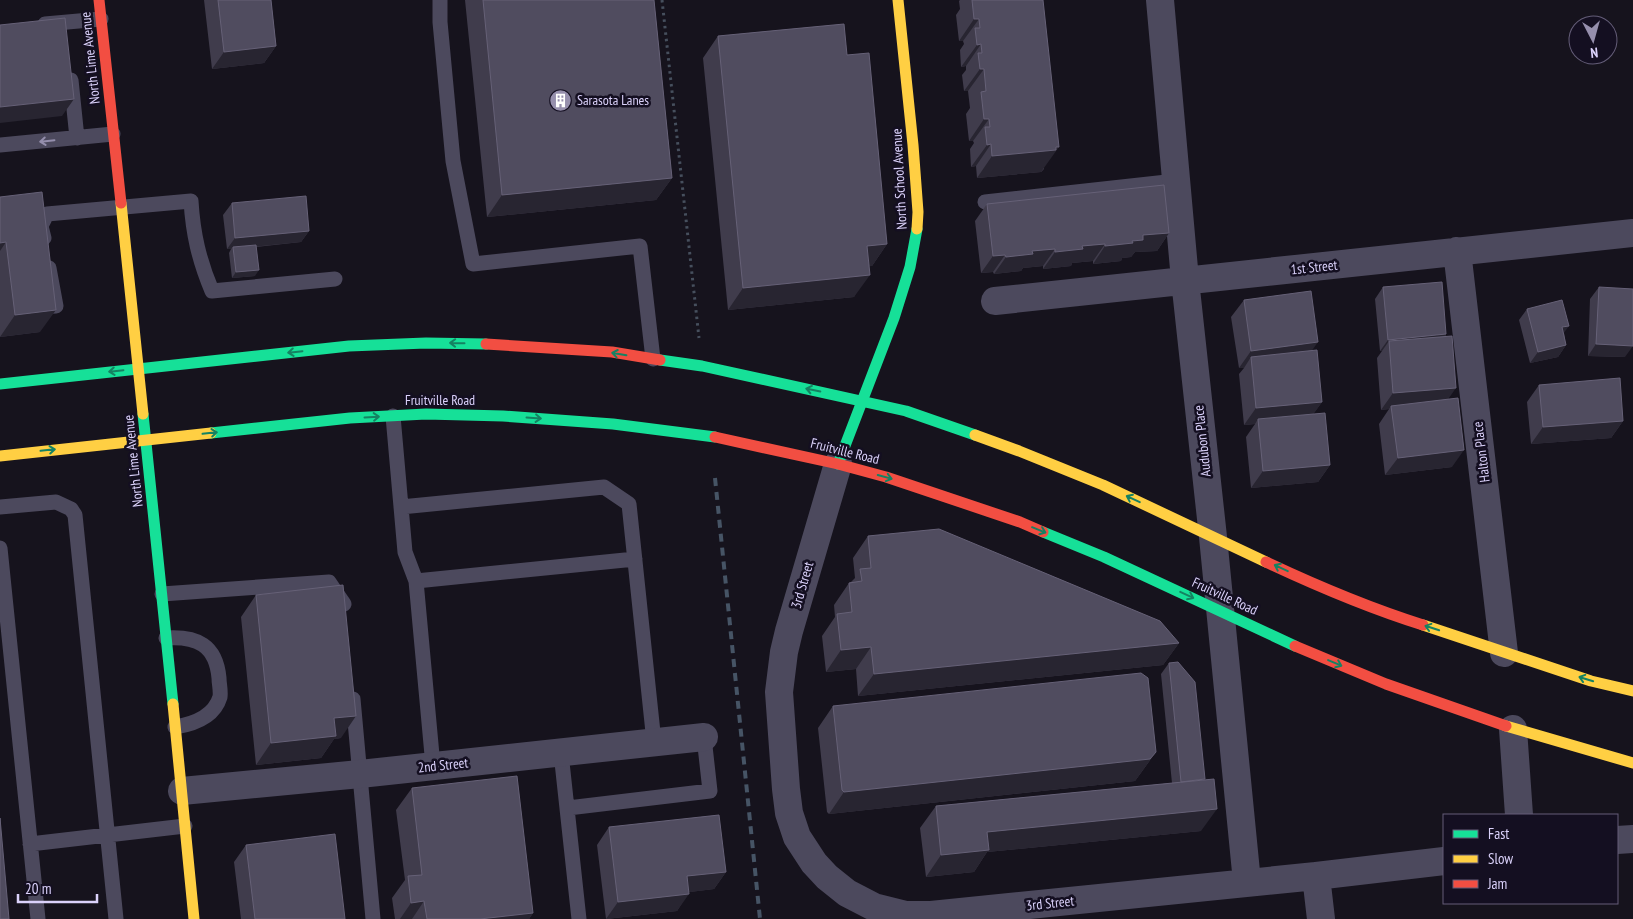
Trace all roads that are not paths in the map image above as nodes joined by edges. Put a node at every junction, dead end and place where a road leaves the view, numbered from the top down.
1 (99, 0) edge
2 (440, 0) edge
3 (898, 0) edge
4 (1160, 0) edge
5 (101, 19) junction
6 (64, 22) junction
7 (27, 26) edge
8 (66, 41) edge
9 (69, 70) edge
10 (113, 134) junction
11 (78, 138) junction
12 (0, 145) edge
13 (1176, 181) junction
14 (984, 202) dead end
15 (121, 208) junction
16 (1633, 232) edge
17 (1458, 251) junction
18 (335, 279) dead end
19 (1185, 280) junction
20 (38, 290) edge
21 (994, 301) dead end
22 (653, 359) junction
23 (139, 369) junction
24 (0, 384) edge
25 (861, 401) junction
26 (393, 416) junction
27 (146, 440) junction
28 (0, 456) edge
29 (838, 464) junction
30 (401, 507) junction
31 (0, 508) edge
32 (1213, 537) junction
33 (0, 548) edge
34 (635, 559) junction
35 (416, 581) junction
36 (162, 594) junction
37 (1219, 610) junction
38 (345, 622) edge
39 (166, 638) junction
40 (1504, 652) junction
41 (352, 688) edge
42 (1633, 692) edge
43 (175, 727) junction
44 (1513, 729) junction
45 (704, 737) joint
46 (654, 742) junction
47 (561, 752) junction
48 (1633, 763) edge
49 (433, 766) junction
50 (360, 774) junction
51 (182, 791) junction
52 (568, 808) junction
53 (1519, 814) edge
54 (185, 826) junction
55 (107, 836) junction
56 (1633, 839) edge
57 (1618, 840) edge
58 (30, 844) junction
59 (1443, 860) edge
60 (1316, 876) junction
61 (1247, 882) junction
62 (972, 915) edge
63 (38, 919) edge
64 (116, 919) edge
65 (194, 919) edge
66 (373, 919) edge
67 (579, 919) edge
68 (1321, 919) edge

1 - 5 main road, North Lime Avenue
2 - 22 lane
3 - 25 main road, North School Avenue
4 - 13 street, Audubon Place
5 - 6 lane
5 - 10 main road, North Lime Avenue
6 - 7 lane
6 - 8 lane
9 - 11 lane
10 - 11 lane
10 - 15 main road, North Lime Avenue
11 -> 12 lane
13 - 14 lane
13 - 19 street, Audubon Place
15 - 18 lane
15 - 20 lane
15 - 23 main road, North Lime Avenue
16 - 17 street, 1st Street
17 - 19 street, 1st Street
17 - 40 street, Halton Place
19 - 21 street, 1st Street
19 - 32 street, Audubon Place
22 -> 23 main road
25 -> 22 main road
23 -> 24 main road
23 - 27 main road, North Lime Avenue
25 - 29 main road, North School Avenue
32 -> 25 main road
27 -> 26 main road, Fruitville Road
26 -> 29 main road, Fruitville Road
26 - 30 lane
28 -> 27 main road, Fruitville Road
27 - 36 main road, North Lime Avenue
29 -> 37 main road, Fruitville Road
29 - 62 street, 3rd Street
30 - 34 lane
30 - 35 lane
31 - 55 lane
32 - 37 street, Audubon Place
40 -> 32 main road
33 - 58 lane
34 - 35 lane
34 - 46 lane
35 - 49 lane
36 - 38 lane
36 - 39 main road, North Lime Avenue
37 -> 44 main road, Fruitville Road
37 - 61 street, Audubon Place
39 - 43 main road, North Lime Avenue
39 - 43 lane
42 -> 40 main road
41 - 50 lane
43 - 51 main road, North Lime Avenue
44 - 48 main road, Fruitville Road
44 - 53 street
45 - 46 street, 2nd Street
45 - 52 lane
46 - 47 street, 2nd Street
47 - 49 street, 2nd Street
47 - 52 lane
49 - 50 street, 2nd Street
50 - 51 street, 2nd Street
50 - 66 lane
51 - 54 main road, North Lime Avenue
52 - 67 lane
54 - 55 lane
54 - 65 main road, North Lime Avenue
55 - 58 lane
55 - 64 lane
56 - 57 street
58 - 63 lane
59 - 60 street, 3rd Street
60 - 61 street, 3rd Street
60 - 68 street
61 - 62 street, 3rd Street

